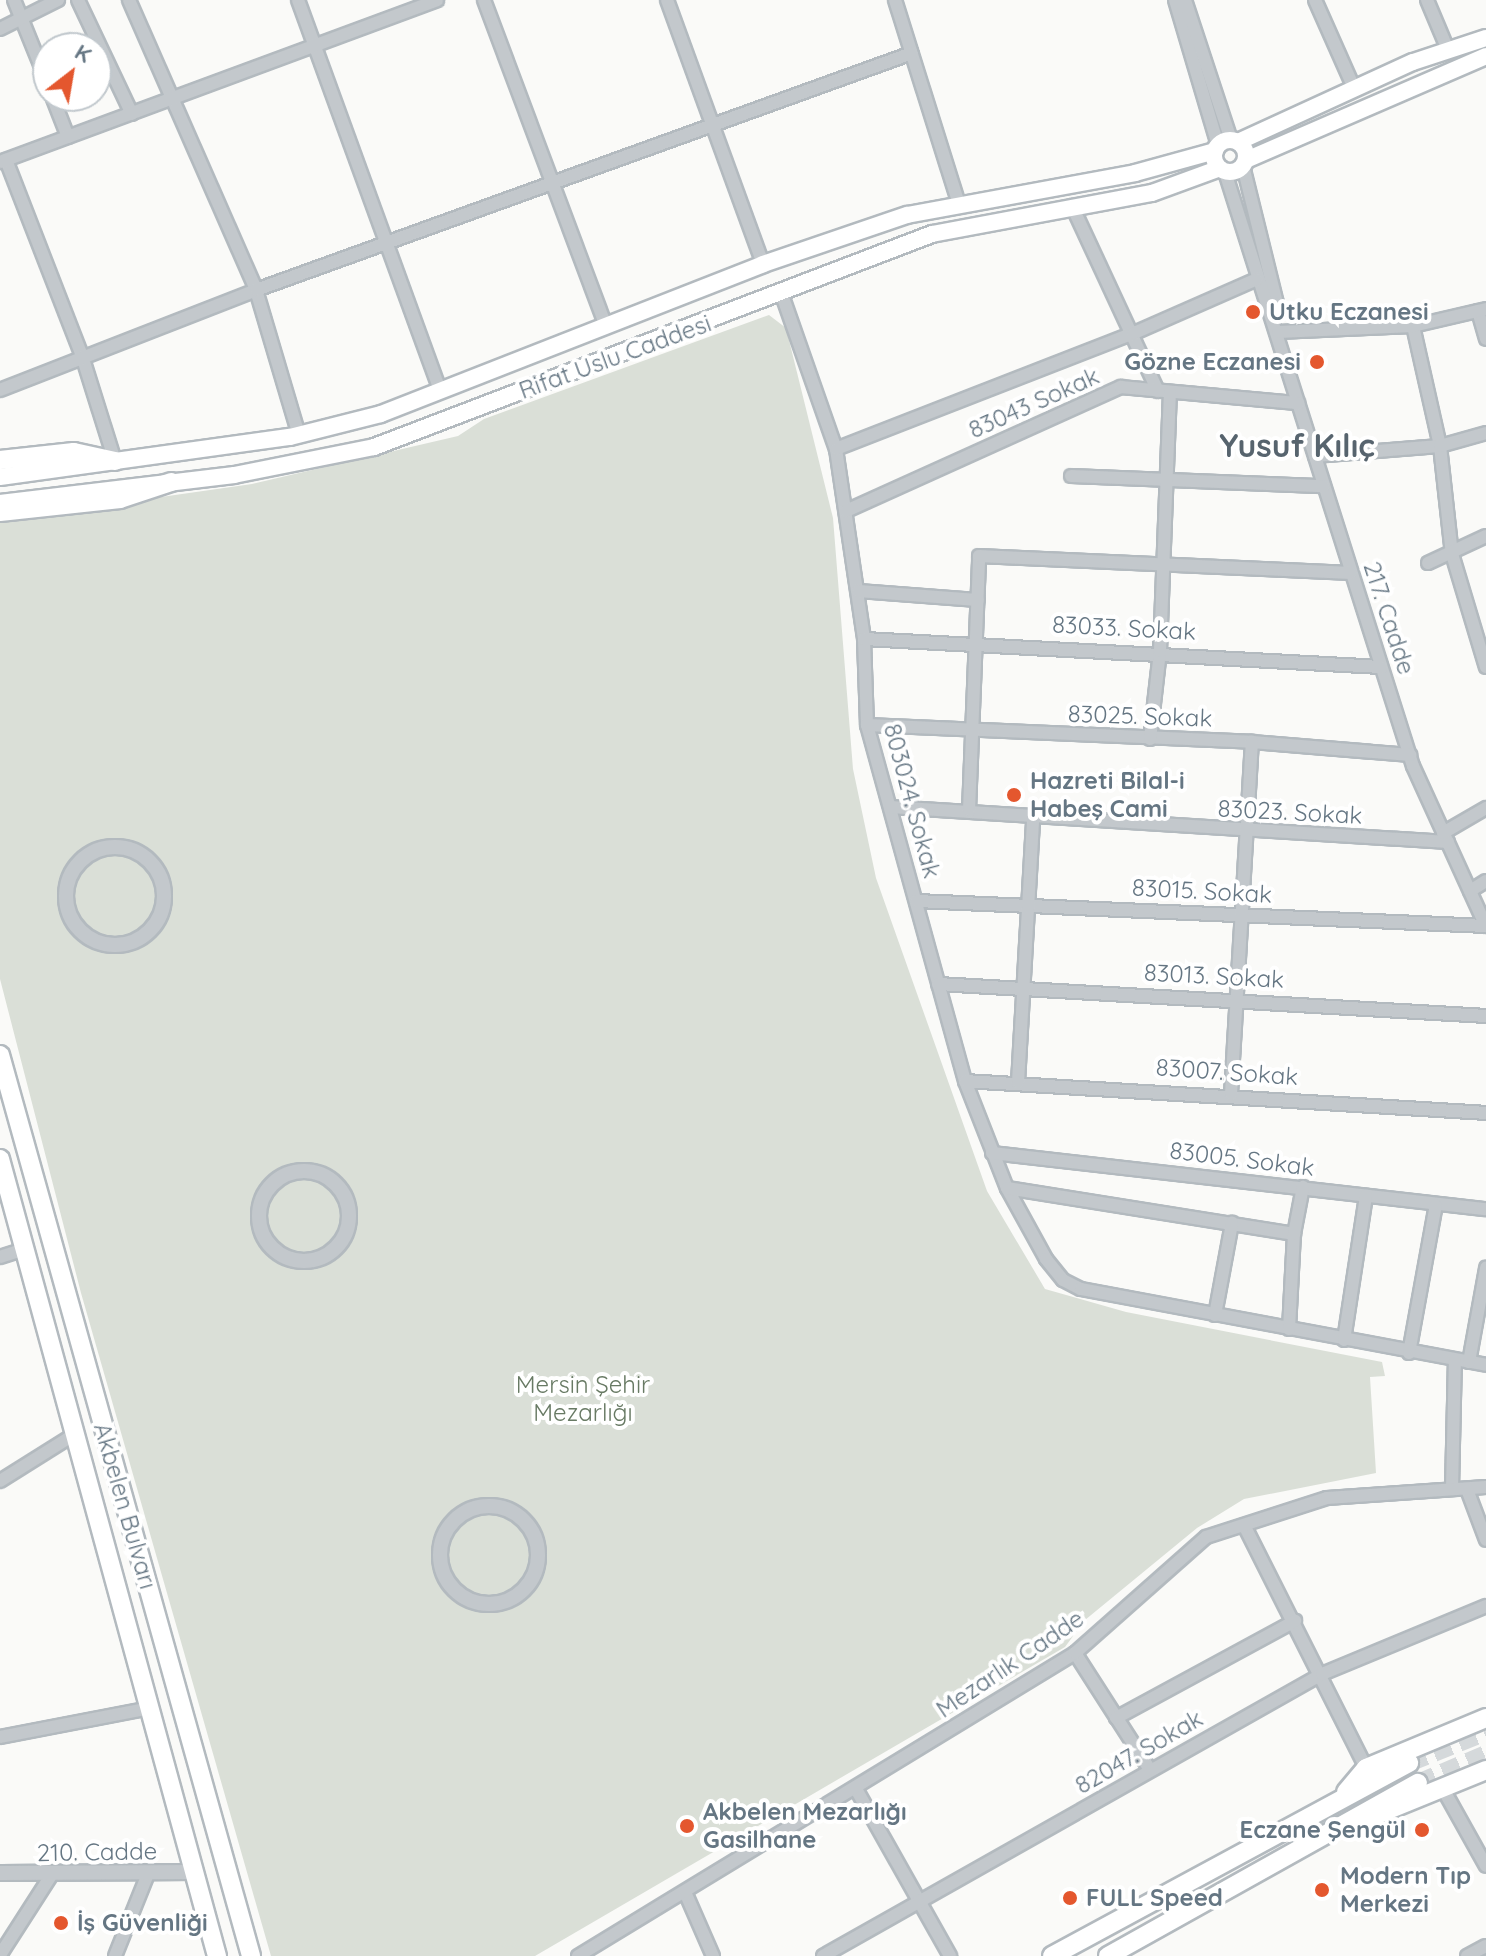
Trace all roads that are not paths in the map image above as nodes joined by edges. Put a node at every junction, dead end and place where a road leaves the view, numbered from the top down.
1 (14, 0) edge
2 (58, 0) edge
3 (78, 0) edge
4 (129, 0) edge
5 (298, 0) edge
6 (437, 0) edge
7 (484, 0) edge
8 (667, 0) edge
9 (895, 0) edge
10 (1175, 0) edge
11 (1185, 0) edge
12 (1315, 0) edge
13 (1427, 0) edge
14 (22, 18) junction
15 (0, 29) edge
16 (1486, 38) edge
17 (32, 43) edge
18 (317, 45) junction
19 (1448, 50) junction
20 (912, 53) junction
21 (1486, 56) edge
22 (1354, 88) junction
23 (172, 99) junction
24 (58, 112) edge
25 (132, 114) junction
26 (710, 126) junction
27 (68, 137) junction
28 (1226, 144) junction
29 (3, 161) edge
30 (1245, 163) junction
31 (1222, 170) junction
32 (552, 183) junction
33 (959, 204) junction
34 (1072, 206) junction
35 (388, 242) junction
36 (763, 264) junction
37 (1257, 279) junction
38 (256, 290) junction
39 (782, 295) junction
40 (1270, 310) junction
41 (1482, 310) edge
42 (605, 324) junction
43 (1413, 326) junction
44 (1278, 332) junction
45 (1134, 333) junction
46 (1486, 339) edge
47 (83, 359) junction
48 (439, 388) junction
49 (0, 390) edge
50 (1164, 392) junction
51 (1298, 403) junction
52 (1486, 433) edge
53 (299, 435) junction
54 (1440, 446) junction
55 (836, 449) junction
56 (1315, 456) junction
57 (0, 460) edge
58 (115, 461) junction
59 (1071, 476) dead end
60 (0, 477) edge
61 (1166, 478) junction
62 (171, 482) junction
63 (1324, 486) junction
64 (0, 503) edge
65 (846, 511) junction
66 (0, 512) edge
67 (1486, 536) edge
68 (1452, 554) junction
69 (1428, 563) dead end
70 (1163, 565) junction
71 (1351, 573) junction
72 (858, 591) junction
73 (978, 600) junction
74 (1483, 636) edge
75 (864, 639) junction
76 (977, 642) junction
77 (1160, 651) junction
78 (1381, 667) junction
79 (1486, 667) edge
80 (867, 725) junction
81 (975, 730) junction
82 (1150, 739) junction
83 (1252, 742) junction
84 (1410, 755) junction
85 (890, 807) junction
86 (1486, 808) edge
87 (969, 810) junction
88 (1033, 819) junction
89 (1244, 832) junction
90 (1446, 837) junction
91 (70, 875) joint
92 (1486, 881) edge
93 (1470, 891) junction
94 (916, 901) junction
95 (1029, 903) junction
96 (1243, 915) junction
97 (1486, 926) edge
98 (938, 984) junction
99 (1027, 987) junction
100 (1238, 1000) junction
101 (1486, 1016) edge
102 (0, 1055) edge
103 (965, 1081) junction
104 (1018, 1082) junction
105 (1231, 1094) junction
106 (1486, 1113) edge
107 (992, 1153) junction
108 (0, 1159) edge
109 (1303, 1187) junction
110 (1007, 1188) junction
111 (1366, 1196) junction
112 (263, 1198) joint
113 (1436, 1205) junction
114 (1486, 1209) edge
115 (1232, 1223) junction
116 (1294, 1234) junction
117 (24, 1249) junction
118 (0, 1257) edge
119 (1486, 1268) edge
120 (1215, 1315) junction
121 (1289, 1329) junction
122 (1344, 1340) junction
123 (1409, 1353) junction
124 (1455, 1360) junction
125 (1469, 1362) junction
126 (1486, 1365) edge
127 (75, 1434) junction
128 (0, 1481) edge
129 (1486, 1487) edge
130 (1452, 1489) junction
131 (1468, 1492) dead end
132 (1244, 1525) junction
133 (1486, 1540) edge
134 (445, 1577) joint
135 (1486, 1606) edge
136 (1295, 1621) junction
137 (1075, 1653) junction
138 (1322, 1674) junction
139 (150, 1708) junction
140 (1116, 1718) junction
141 (1486, 1718) edge
142 (1, 1733) edge
143 (1409, 1763) tunnel mouth
144 (1366, 1768) junction
145 (1150, 1770) junction
146 (1486, 1770) edge
147 (1418, 1783) tunnel mouth
148 (856, 1789) junction
149 (1443, 1789) junction
150 (1339, 1801) junction
151 (1349, 1822) junction
152 (1486, 1866) edge
153 (195, 1872) junction
154 (0, 1873) edge
155 (148, 1874) junction
156 (50, 1877) junction
157 (685, 1892) junction
158 (921, 1902) junction
159 (1486, 1946) edge
160 (0, 1955) edge
161 (115, 1956) edge
162 (217, 1956) edge
163 (251, 1956) edge
164 (578, 1956) edge
165 (713, 1956) edge
166 (823, 1956) edge
167 (950, 1956) edge
168 (1052, 1956) edge
169 (1108, 1956) edge
170 (1467, 1956) edge

1 - 14 street
2 - 14 street
3 - 25 street
4 - 23 street
5 - 18 street
6 - 18 street
7 - 32 street
8 - 26 street
9 - 20 street
10 - 28 street
11 - 28 street
12 - 22 street
13 - 19 street
14 - 15 street
14 - 17 street
16 - 19 main road, Rifat Uslu Caddesi
18 - 23 street
18 - 35 street
19 - 22 main road, Rifat Uslu Caddesi
20 - 26 street
20 - 33 street
21 - 30 main road, Rifat Uslu Caddesi
22 - 28 main road, Rifat Uslu Caddesi
23 - 25 street
23 - 38 street
24 - 27 street
25 - 27 street
26 - 32 street
26 - 36 street
27 - 29 street
28 - 30 main road
28 - 31 main road
28 - 33 main road, Rifat Uslu Caddesi
29 - 47 street
30 - 31 main road, Rifat Uslu Caddesi
30 - 40 street, 217. Cadde
31 - 34 main road, Rifat Uslu Caddesi
31 - 37 street, 217. Cadde
32 - 35 street
32 - 42 street
33 - 36 main road, Rifat Uslu Caddesi
34 - 39 main road, Rifat Uslu Caddesi
34 - 45 street
35 - 38 street
35 - 48 street
36 - 42 main road, Rifat Uslu Caddesi
37 - 40 street, 217. Cadde
37 - 45 street
38 - 47 street
38 - 53 street
39 - 55 street, 803024. Sokak
39 - 62 main road, Rifat Uslu Caddesi
40 - 44 street, 217. Cadde
41 - 43 street
41 - 46 street
42 - 48 main road, Rifat Uslu Caddesi
43 - 44 street
43 - 54 street
44 - 51 street, 217. Cadde
45 - 50 street
45 - 55 street
47 - 49 street
47 - 58 street
48 - 53 main road, Rifat Uslu Caddesi
50 - 51 street, 83043 Sokak
50 - 61 street
50 - 65 street, 83043 Sokak
51 - 56 street, 217. Cadde
52 - 54 street
53 - 58 main road, Rifat Uslu Caddesi
54 - 56 street
54 - 68 street
55 - 65 street, 803024. Sokak
56 - 63 street, 217. Cadde
57 - 58 main road
58 - 60 main road, Rifat Uslu Caddesi
59 - 61 street
61 - 63 street
61 - 70 street
62 - 64 main road, Rifat Uslu Caddesi
62 - 66 main road
63 - 71 street, 217. Cadde
65 - 72 street, 803024. Sokak
67 - 68 street
68 - 69 street
68 - 74 street
70 - 71 street
70 - 73 street
70 - 77 street
71 - 78 street, 217. Cadde
72 - 73 street
72 - 75 street, 803024. Sokak
73 - 76 street
74 - 79 street
75 - 76 street, 83033. Sokak
75 - 80 street, 803024. Sokak
76 - 77 street, 83033. Sokak
76 - 81 street
77 - 78 street, 83033. Sokak
77 - 82 street
78 - 84 street, 217. Cadde
80 - 81 street, 83025. Sokak
80 - 85 street, 803024. Sokak
81 - 82 street, 83025. Sokak
81 - 87 street
82 - 83 street, 83025. Sokak
83 - 84 street, 83025. Sokak
83 - 89 street
84 - 90 street, 217. Cadde
85 - 87 street, 83023. Sokak
85 - 94 street, 803024. Sokak
86 - 90 street
87 - 88 street, 83023. Sokak
88 - 89 street, 83023. Sokak
88 - 95 street
89 - 90 street, 83023. Sokak
89 - 96 street
90 - 93 street, 217. Cadde
91 - 91 street
92 - 93 street
93 - 97 street, 217. Cadde
94 - 95 street, 83015. Sokak
94 - 98 street, 803024. Sokak
95 - 96 street, 83015. Sokak
95 - 99 street
96 - 97 street, 83015. Sokak
96 - 100 street
98 - 99 street, 83013. Sokak
98 - 103 street, 803024. Sokak
99 - 100 street, 83013. Sokak
99 - 104 street
100 - 101 street, 83013. Sokak
100 - 105 street
102 - 163 main road, Akbelen Bulvarı
103 - 104 street, 83007. Sokak
103 - 107 street, 803024. Sokak
104 - 105 street, 83007. Sokak
105 - 106 street, 83007. Sokak
107 - 109 street, 83005. Sokak
107 - 110 street, 803024. Sokak
108 - 117 main road, Akbelen Bulvarı
109 - 111 street, 83005. Sokak
109 - 116 street
110 - 115 street
110 - 120 street, 803024. Sokak
111 - 113 street, 83005. Sokak
111 - 122 street
112 - 112 street
113 - 114 street, 83005. Sokak
113 - 123 street
115 - 116 street
115 - 120 street
116 - 121 street
117 - 118 street
117 - 127 main road, Akbelen Bulvarı
119 - 125 street
120 - 121 street
121 - 122 street
122 - 123 street
123 - 124 street
124 - 125 street
124 - 130 street
125 - 126 street
127 - 128 street
127 - 139 main road, Akbelen Bulvarı
129 - 130 street, Mezarlık Cadde
130 - 132 street, Mezarlık Cadde
131 - 133 street
132 - 136 street
132 - 137 street, Mezarlık Cadde
134 - 134 street
135 - 138 street, 82047. Sokak
136 - 138 street
136 - 140 street
137 - 140 street
137 - 148 street, Mezarlık Cadde
138 - 144 street
138 - 145 street, 82047. Sokak
139 - 142 street
139 - 153 main road, Akbelen Bulvarı
140 - 145 street
141 - 144 main road
143 - 150 main road
144 - 150 main road
145 - 158 street, 82047. Sokak
146 - 149 main road
147 - 151 main road
148 - 157 street, Mezarlık Cadde
148 - 158 street
149 - 151 main road
149 - 152 street
150 - 168 main road
151 - 169 main road
153 - 155 street, 210. Cadde
153 - 162 main road, Akbelen Bulvarı
154 - 156 street, 210. Cadde
155 - 156 street, 210. Cadde
155 - 161 street
156 - 160 street
157 - 164 street, Mezarlık Cadde
157 - 165 street
158 - 166 street, 82047. Sokak
158 - 167 street
159 - 170 street

